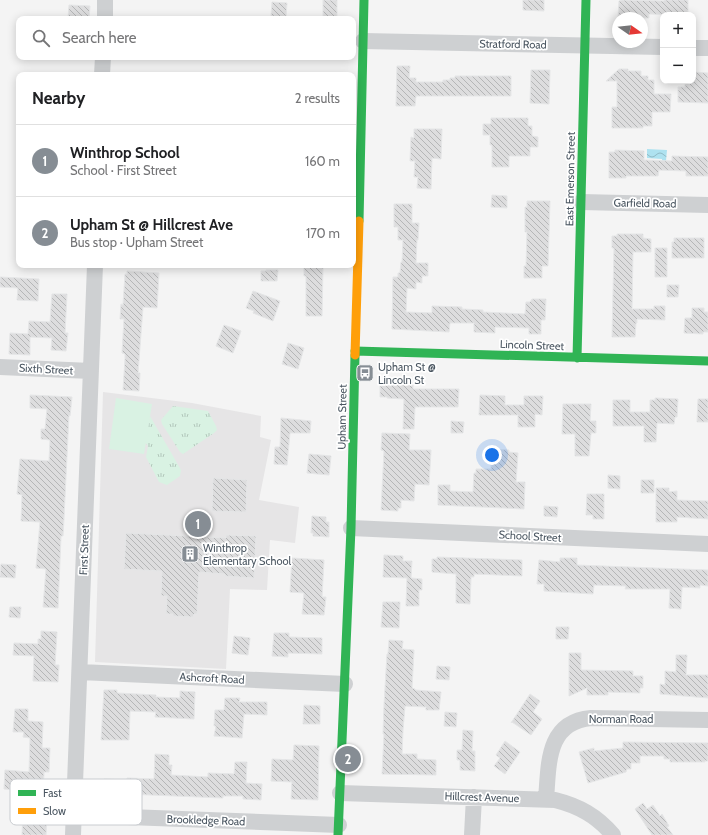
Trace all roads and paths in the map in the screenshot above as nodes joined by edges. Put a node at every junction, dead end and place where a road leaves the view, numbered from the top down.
1 (105, 0) edge
2 (364, 0) edge
3 (586, 0) edge
4 (105, 16) edge
5 (363, 41) junction
6 (585, 45) junction
7 (660, 47) edge
8 (696, 48) edge
9 (708, 48) edge
10 (103, 60) edge
11 (102, 72) edge
12 (356, 162) edge
13 (581, 202) junction
14 (708, 205) edge
15 (95, 268) edge
16 (356, 351) junction
17 (577, 358) junction
18 (708, 361) edge
19 (0, 367) edge
20 (91, 371) junction
21 (351, 528) junction
22 (708, 544) edge
23 (80, 672) junction
24 (344, 684) junction
25 (708, 720) edge
26 (75, 779) edge
27 (340, 793) junction
28 (474, 797) junction
29 (546, 799) junction
30 (142, 818) edge
31 (73, 825) edge
32 (338, 830) edge
33 (73, 835) edge
34 (472, 835) edge
35 (613, 835) edge

1 - 4 street
2 - 5 main road, Upham Street
3 - 6 main road, East Emerson Street
5 - 6 street, Stratford Road
5 - 12 main road, Upham Street
6 - 7 street, Stratford Road
6 - 13 main road, East Emerson Street
8 - 9 street
10 - 11 street
12 - 16 main road, Upham Street
13 - 14 street, Garfield Road
13 - 17 main road, East Emerson Street
15 - 20 street, First Street
16 - 17 main road, Lincoln Street
16 - 21 main road, Upham Street
17 - 18 main road, Lincoln Street
19 - 20 street, Sixth Street
20 - 23 street, First Street
21 - 22 street, School Street
21 - 24 main road, Upham Street
23 - 24 street, Ashcroft Road
23 - 26 street, First Street
24 - 27 main road, Upham Street
25 - 29 street, Norman Road
27 - 28 street, Hillcrest Avenue
27 - 32 main road, Upham Street
28 - 29 street, Hillcrest Avenue
28 - 34 street
29 - 35 street, Hillcrest Avenue
30 - 32 street, Brookledge Road
31 - 33 street, First Street

